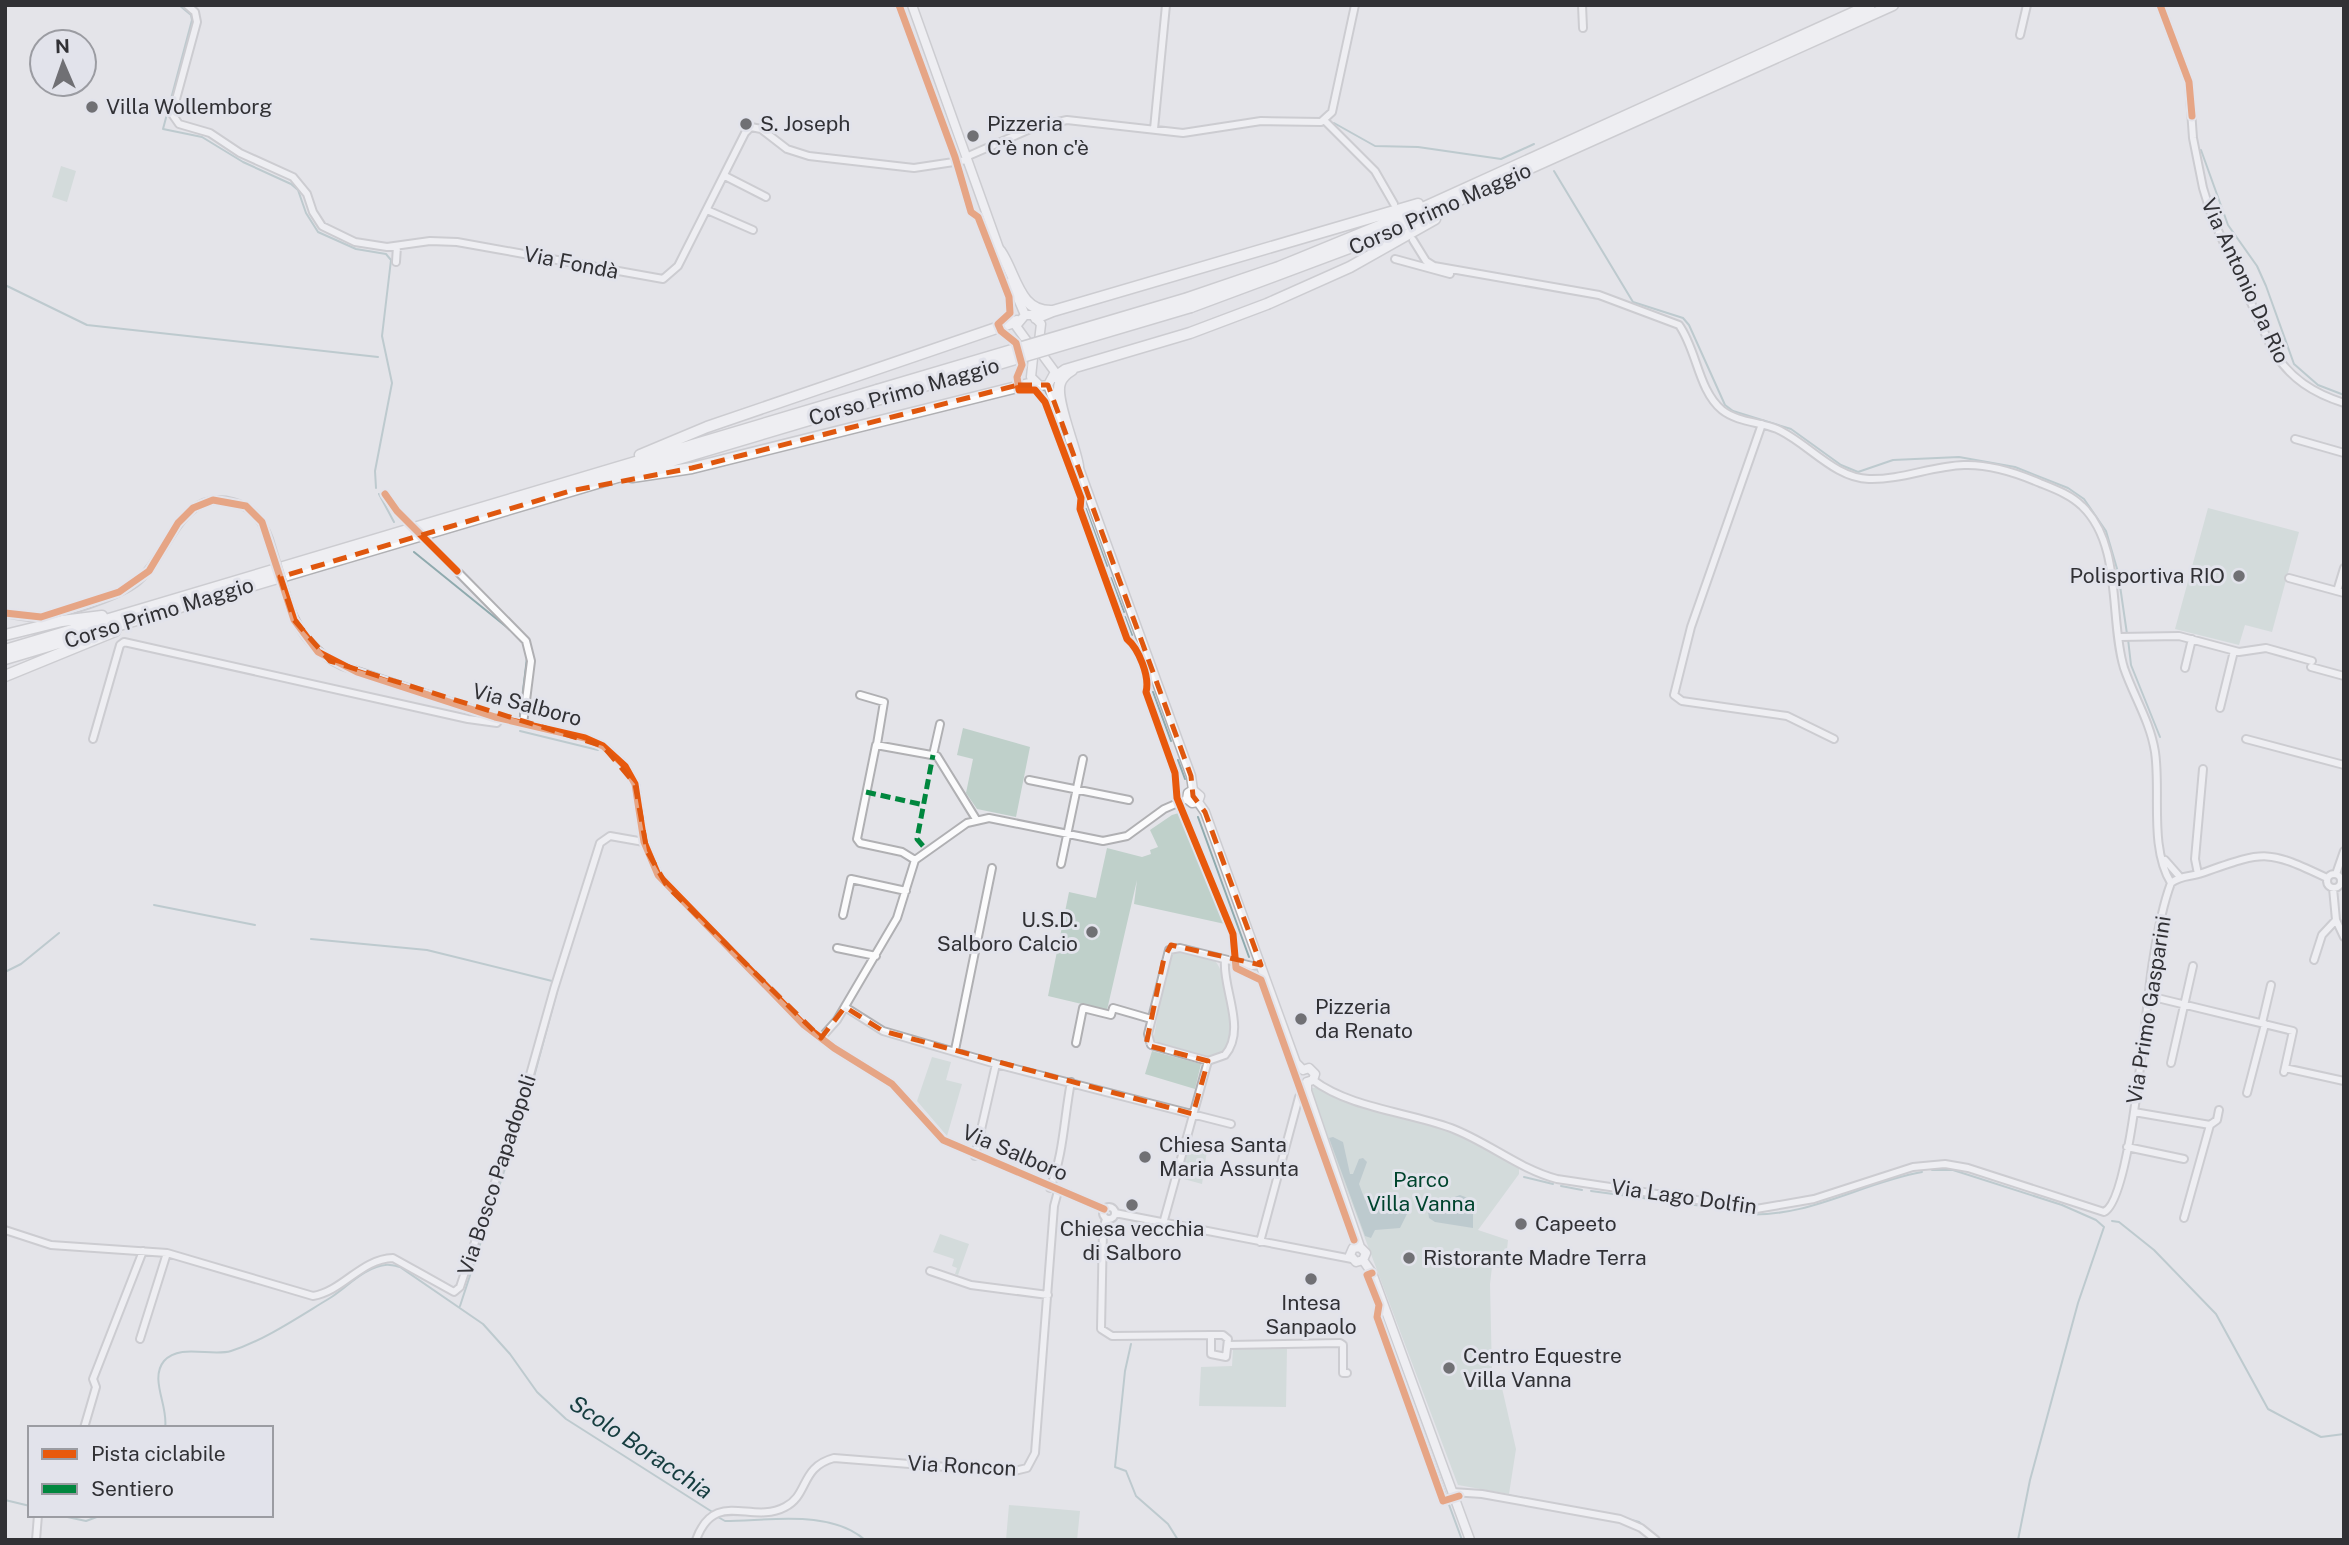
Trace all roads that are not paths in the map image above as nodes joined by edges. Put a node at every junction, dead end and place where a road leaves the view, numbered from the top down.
1 (187, 5) edge
2 (912, 5) edge
3 (1166, 5) edge
4 (1355, 5) edge
5 (1582, 5) edge
6 (1870, 5) edge
7 (1894, 5) edge
8 (2027, 5) edge
9 (2160, 5) edge
10 (1583, 28) dead end
11 (2020, 35) dead end
12 (1325, 121) junction
13 (1154, 130) junction
14 (967, 159) junction
15 (724, 176) junction
16 (1490, 188) junction
17 (1462, 190) junction
18 (766, 197) dead end
19 (1394, 204) dead end
20 (707, 210) junction
21 (753, 230) dead end
22 (1413, 240) dead end
23 (397, 246) junction
24 (1000, 251) junction
25 (1395, 259) dead end
26 (396, 262) dead end
27 (1500, 278) junction
28 (1190, 302) junction
29 (1053, 311) junction
30 (1021, 318) junction
31 (1037, 318) junction
32 (1072, 370) junction
33 (1051, 381) junction
34 (1033, 383) junction
35 (2344, 403) edge
36 (1762, 424) junction
37 (2295, 439) dead end
38 (2344, 453) edge
39 (1078, 466) junction
40 (571, 486) junction
41 (2344, 568) edge
42 (457, 571) dead end
43 (2289, 578) dead end
44 (2340, 592) edge
45 (170, 610) junction
46 (5, 612) edge
47 (130, 612) junction
48 (5, 635) edge
49 (2125, 637) junction
50 (2193, 639) junction
51 (5, 650) edge
52 (2234, 651) junction
53 (5, 659) edge
54 (2185, 668) dead end
55 (5, 676) edge
56 (2344, 676) edge
57 (860, 695) dead end
58 (2220, 708) dead end
59 (501, 718) junction
60 (523, 724) junction
61 (940, 724) dead end
62 (2246, 738) dead end
63 (93, 739) dead end
64 (1834, 739) dead end
65 (877, 744) junction
66 (933, 755) junction
67 (1083, 759) dead end
68 (2344, 765) edge
69 (2203, 769) dead end
70 (1030, 780) dead end
71 (1076, 789) junction
72 (1193, 790) junction
73 (1187, 799) junction
74 (1129, 800) dead end
75 (1198, 802) junction
76 (976, 819) junction
77 (1067, 834) junction
78 (644, 842) junction
79 (2344, 851) edge
80 (2164, 858) junction
81 (915, 860) junction
82 (1061, 864) dead end
83 (992, 868) dead end
84 (2198, 874) junction
85 (2336, 874) junction
86 (2180, 877) junction
87 (2328, 878) junction
88 (2171, 883) junction
89 (2333, 888) junction
90 (906, 891) junction
91 (843, 915) dead end
92 (2336, 920) junction
93 (2344, 937) edge
94 (837, 948) dead end
95 (876, 956) junction
96 (1225, 960) junction
97 (2314, 960) dead end
98 (1261, 965) junction
99 (2193, 965) dead end
100 (2271, 985) dead end
101 (2149, 996) junction
102 (2185, 1004) junction
103 (845, 1007) junction
104 (1151, 1019) junction
105 (2264, 1023) junction
106 (821, 1038) junction
107 (1076, 1043) dead end
108 (955, 1050) junction
109 (1208, 1061) junction
110 (2171, 1063) dead end
111 (996, 1064) junction
112 (2344, 1081) edge
113 (1071, 1082) junction
114 (1309, 1085) junction
115 (2247, 1093) dead end
116 (2219, 1110) dead end
117 (2134, 1112) junction
118 (1193, 1114) junction
119 (1231, 1124) dead end
120 (2210, 1125) junction
121 (2127, 1147) junction
122 (975, 1156) junction
123 (2184, 1160) dead end
124 (1050, 1188) junction
125 (1058, 1191) junction
126 (1104, 1209) junction
127 (2104, 1212) joint
128 (1115, 1213) junction
129 (2185, 1218) dead end
130 (1107, 1219) junction
131 (1164, 1220) junction
132 (5, 1230) edge
133 (1260, 1242) junction
134 (1357, 1247) junction
135 (143, 1251) junction
136 (1102, 1252) junction
137 (1136, 1252) dead end
138 (167, 1254) junction
139 (1335, 1254) junction
140 (1352, 1259) junction
141 (1363, 1260) junction
142 (930, 1271) dead end
143 (1048, 1295) junction
144 (1211, 1335) junction
145 (139, 1339) dead end
146 (1228, 1345) junction
147 (1347, 1373) dead end
148 (85, 1426) edge
149 (1452, 1492) junction
150 (38, 1517) edge
151 (36, 1540) edge
152 (696, 1540) edge
153 (1469, 1540) edge
154 (1656, 1540) edge

1 - 23 street
2 - 14 main road
3 - 13 street
4 - 12 street
5 - 10 street
6 - 17 highway, Corso Primo Maggio
7 - 16 highway, Corso Primo Maggio
8 - 11 street
9 - 35 street, Via Antonio Da Rio
12 - 13 street
12 - 19 street
13 - 14 street
14 - 15 street, Via Fondà
14 - 24 main road
15 - 18 street
15 - 20 street, Via Fondà
16 - 28 highway, Corso Primo Maggio
16 - 32 highway
17 - 28 highway, Corso Primo Maggio
17 - 29 highway
20 - 21 street
20 - 23 street, Via Fondà
22 - 27 street
23 - 26 street
24 - 29 highway
24 - 30 main road
25 - 27 street
27 - 36 street
28 - 40 highway, Corso Primo Maggio, bridge
29 - 31 highway
30 - 31 main road
30 - 34 main road
30 - 40 highway
31 - 33 main road
32 - 33 highway
32 - 39 highway
33 - 34 main road
33 - 39 main road
34 - 40 highway
36 - 49 street
36 - 64 street
37 - 38 street
39 - 72 main road
40 - 45 highway, Corso Primo Maggio
40 - 47 highway, Corso Primo Maggio
41 - 44 street
42 - 60 street
43 - 44 street
45 - 53 highway, Corso Primo Maggio
45 - 55 highway
46 - 59 street, Via Salboro, bridge
47 - 48 highway
47 - 51 highway, Corso Primo Maggio
49 - 50 street
49 - 80 street
50 - 52 street
50 - 54 street
52 - 56 street
52 - 58 street
57 - 65 street
59 - 60 street, Via Salboro
59 - 63 street, Via Salboro
60 - 78 street, Via Salboro
61 - 66 street
62 - 68 street
65 - 66 street
65 - 81 street
66 - 76 street
67 - 71 street
69 - 84 street
70 - 71 street
71 - 74 street
71 - 77 street
72 - 73 main road
72 - 75 main road
73 - 75 main road
73 - 77 street
75 - 98 main road
76 - 77 street
76 - 81 street
77 - 82 street
78 - 106 street, Via Salboro
78 - 138 street, Via Bosco Papadopoli
79 - 85 street
80 - 86 street
80 - 88 street
81 - 90 street
83 - 108 street
84 - 86 street
84 - 87 street
85 - 87 street
85 - 89 street
86 - 88 street
87 - 89 street
88 - 101 street, Via Primo Gasparini
89 - 92 street
90 - 91 street
90 - 95 street
92 - 93 street
92 - 97 street
94 - 95 street
95 - 103 street
96 - 98 street
96 - 104 street
96 - 109 street
98 - 114 main road
99 - 102 street
100 - 105 street
101 - 102 street
101 - 117 street, Via Primo Gasparini
102 - 105 street
102 - 110 street
103 - 106 street
103 - 108 street
104 - 107 street
104 - 109 street
105 - 112 street
105 - 115 street
106 - 122 street, Via Salboro
108 - 111 street
109 - 118 street
111 - 113 street
111 - 122 street
113 - 118 street
113 - 124 street
114 - 127 street, Via Lago Dolfin
114 - 133 street
114 - 134 main road
116 - 120 street
117 - 120 street
117 - 121 street, Via Primo Gasparini
118 - 119 street
118 - 131 street
120 - 129 street
121 - 123 street
121 - 127 street, Via Primo Gasparini
122 - 124 street, Via Salboro
124 - 125 street, Via Salboro
125 - 126 street, Via Salboro
125 - 143 street, Via Roncon
126 - 128 street, Via Salboro
126 - 130 street
128 - 130 street
128 - 131 street, Via Salboro
130 - 136 street
131 - 133 street, Via Salboro
132 - 135 street, Via Bosco Papadopoli
133 - 139 street, Via Salboro
134 - 139 street, Via Salboro
134 - 140 main road
134 - 141 main road
135 - 138 street, Via Bosco Papadopoli
135 - 148 street
136 - 137 street
136 - 144 street
138 - 145 street
139 - 140 street, Via Salboro
140 - 141 main road
141 - 149 main road
142 - 143 street
143 - 152 street, Via Roncon
144 - 146 street
144 - 146 street
146 - 147 street
149 - 153 main road
149 - 154 street
150 - 151 street

